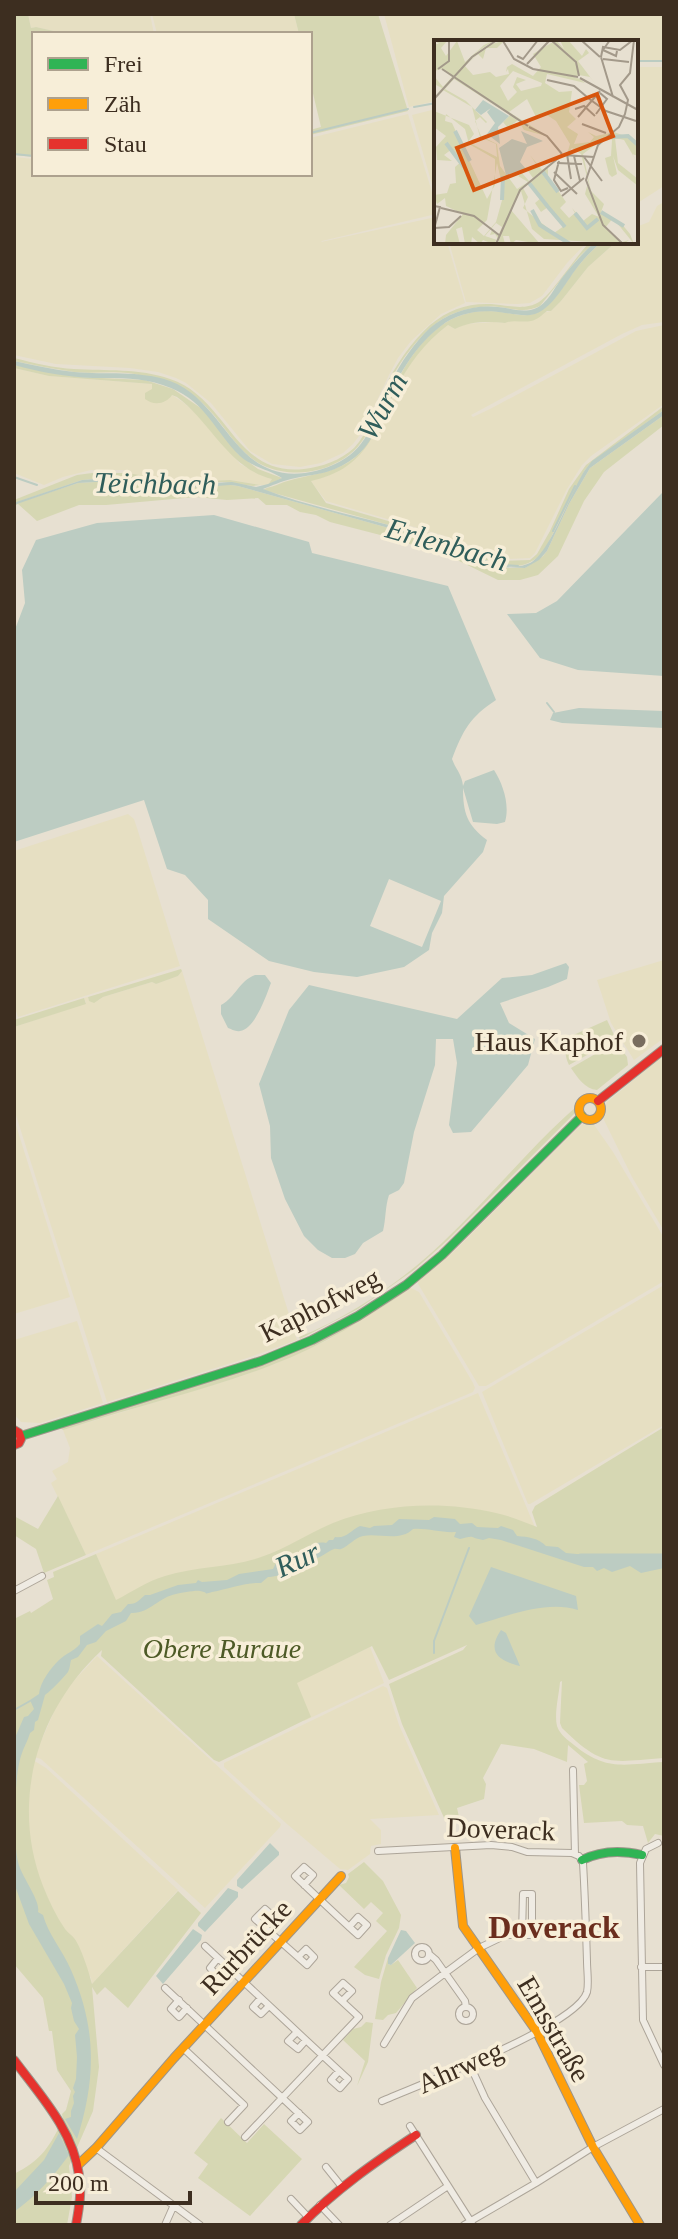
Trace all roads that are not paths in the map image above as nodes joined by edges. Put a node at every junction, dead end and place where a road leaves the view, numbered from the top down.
1 (664, 1049) edge
2 (598, 1101) junction
3 (582, 1116) junction
4 (17, 1433) edge
5 (14, 1445) edge
6 (42, 1576) dead end
7 (14, 1591) edge
8 (573, 1770) dead end
9 (658, 1843) dead end
10 (455, 1848) junction
11 (378, 1851) dead end
12 (642, 1855) junction
13 (578, 1857) junction
14 (341, 1876) dead end
15 (304, 1885) dead end
16 (319, 1899) junction
17 (264, 1927) dead end
18 (349, 1927) dead end
19 (522, 1935) junction
20 (280, 1941) junction
21 (205, 1946) dead end
22 (479, 1948) junction
23 (429, 1954) dead end
24 (298, 1957) dead end
25 (218, 1958) junction
26 (228, 1967) junction
27 (641, 1967) junction
28 (664, 1967) edge
29 (445, 1973) junction
30 (244, 1982) junction
31 (165, 1988) dead end
32 (261, 1998) junction
33 (179, 2000) junction
34 (342, 2001) dead end
35 (269, 2006) junction
36 (466, 2007) dead end
37 (187, 2008) junction
38 (204, 2024) junction
39 (297, 2032) junction
40 (537, 2032) junction
41 (306, 2040) junction
42 (384, 2044) dead end
43 (183, 2048) junction
44 (322, 2055) junction
45 (14, 2060) edge
46 (470, 2065) junction
47 (664, 2065) edge
48 (339, 2071) dead end
49 (282, 2097) junction
50 (382, 2101) dead end
51 (664, 2109) edge
52 (299, 2113) dead end
53 (228, 2122) dead end
54 (410, 2126) dead end
55 (416, 2135) junction
56 (245, 2137) dead end
57 (593, 2147) junction
58 (96, 2148) junction
59 (78, 2165) junction
60 (326, 2167) dead end
61 (536, 2183) junction
62 (448, 2186) junction
63 (342, 2187) junction
64 (291, 2199) dead end
65 (320, 2205) junction
66 (173, 2207) junction
67 (308, 2217) junction
68 (469, 2224) edge
69 (76, 2225) edge
70 (165, 2225) edge
71 (200, 2225) edge
72 (301, 2225) edge
73 (339, 2225) edge
74 (390, 2225) edge
75 (640, 2225) edge

1 - 2 street, Kaphofweg
2 - 3 street, Kaphofweg
2 - 3 street, Kaphofweg
3 - 4 street, Kaphofweg
4 - 5 street
6 - 7 street
8 - 13 street, Doverack
9 - 12 street
10 - 11 street, Doverack
10 - 13 street, Doverack
10 - 22 street, Emsstraße
12 - 13 street, Doverack
12 - 27 street
13 - 40 street, Ahrweg
14 - 16 street, Rurbrücke
15 - 16 street
16 - 18 street
16 - 20 street, Rurbrücke
17 - 20 street
19 - 19 street
19 - 22 street
20 - 24 street
20 - 30 street, Rurbrücke
21 - 25 street
22 - 29 street
22 - 40 street, Emsstraße
23 - 29 street
25 - 26 street
25 - 26 street
26 - 30 street
27 - 28 street
27 - 47 street
29 - 36 street
29 - 42 street
30 - 32 street
30 - 38 street, Rurbrücke
31 - 33 street
32 - 35 street
32 - 35 street
33 - 37 street
33 - 37 street
34 - 44 street
35 - 39 street
37 - 38 street
38 - 43 street, Rurbrücke
38 - 49 street
39 - 41 street
39 - 41 street
40 - 46 street, Ahrweg
40 - 57 street, Emsstraße
41 - 44 street
43 - 53 street
43 - 58 street, Rurbrücke
44 - 48 street
44 - 49 street
45 - 59 street
46 - 50 street, Ahrweg
46 - 61 street
49 - 52 street
49 - 56 street
51 - 57 street
54 - 55 street
55 - 62 street
55 - 63 street
57 - 61 street
57 - 75 street, Emsstraße
58 - 59 street, Rurbrücke
58 - 66 street
59 - 69 street
60 - 63 street
61 - 68 street
62 - 68 street
62 - 74 street
63 - 65 street
64 - 67 street
65 - 67 street
65 - 73 street
66 - 70 street
66 - 71 street
67 - 72 street

